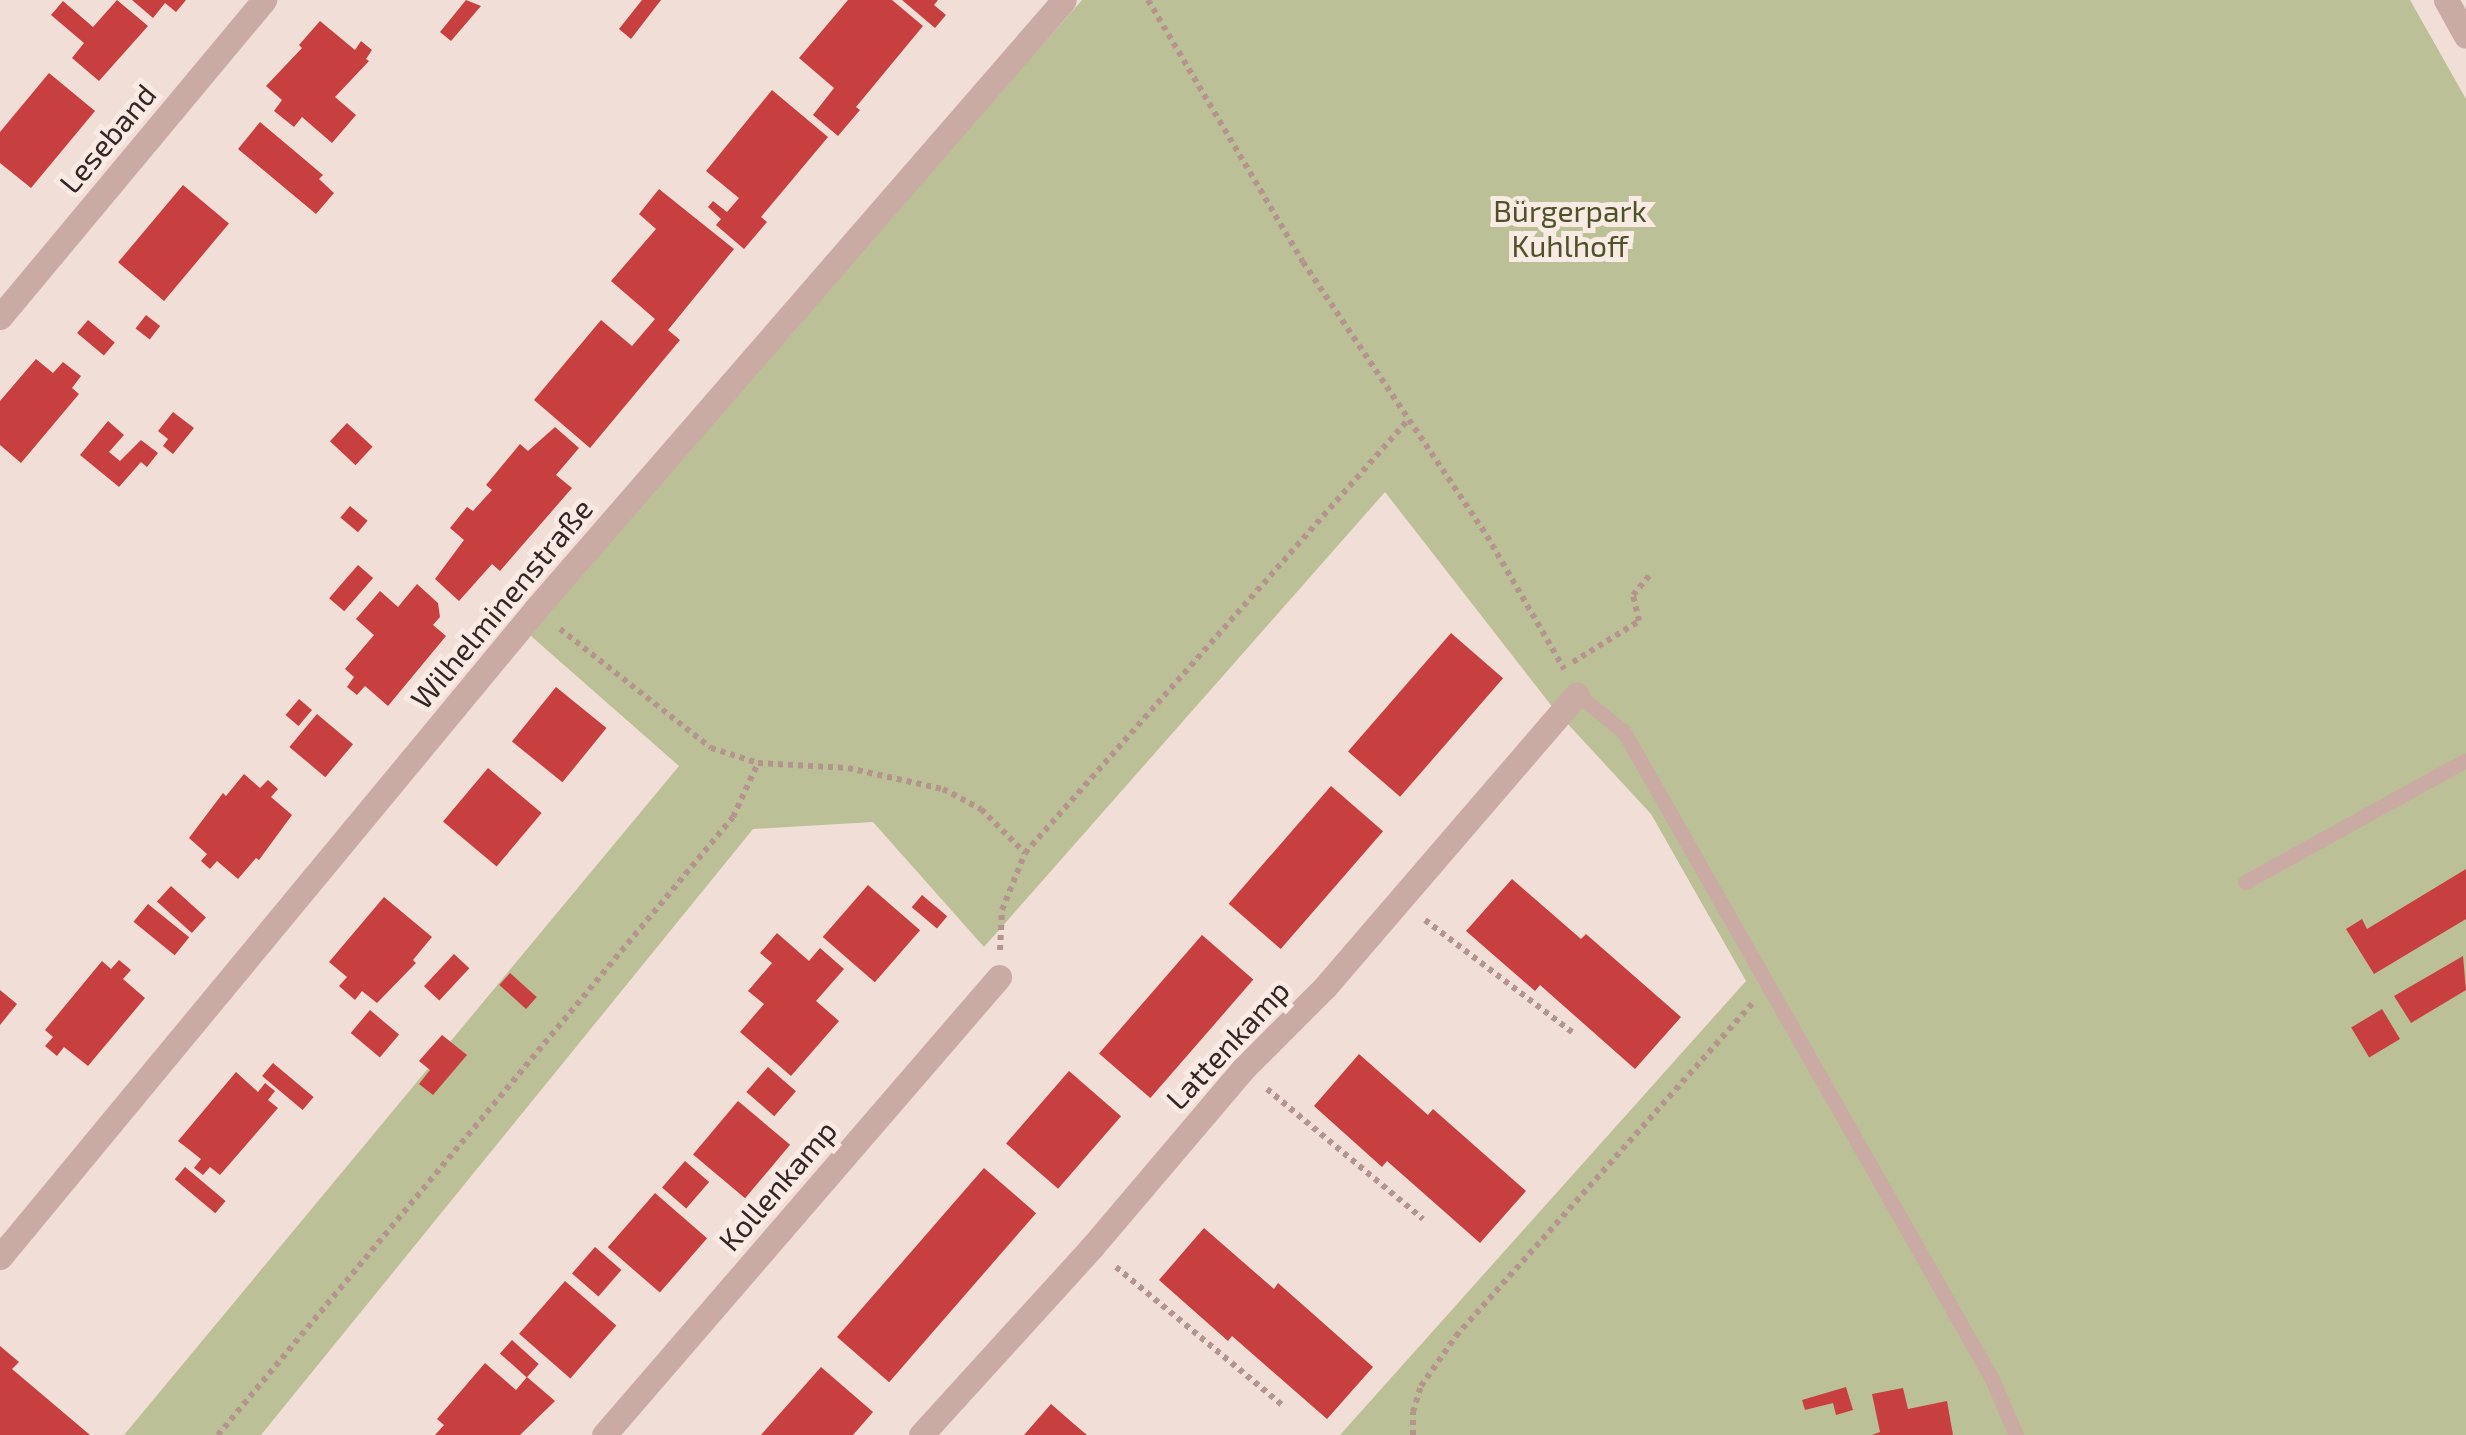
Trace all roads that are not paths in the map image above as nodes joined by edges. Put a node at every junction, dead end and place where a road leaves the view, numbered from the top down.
1 (264, 0) edge
2 (1064, 0) edge
3 (2446, 0) edge
4 (2466, 36) edge
5 (0, 317) edge
6 (1577, 694) joint
7 (2466, 760) edge
8 (2245, 882) dead end
9 (999, 976) road end
10 (0, 1257) edge
11 (604, 1435) edge
12 (921, 1435) edge
13 (2016, 1435) edge

1 - 5 street, Leseband
2 - 10 street, Wilhelminenstraße
3 - 4 street
6 - 12 street, Lattenkamp
6 - 13 lane
7 - 8 lane
9 - 11 street, Kollenkamp

